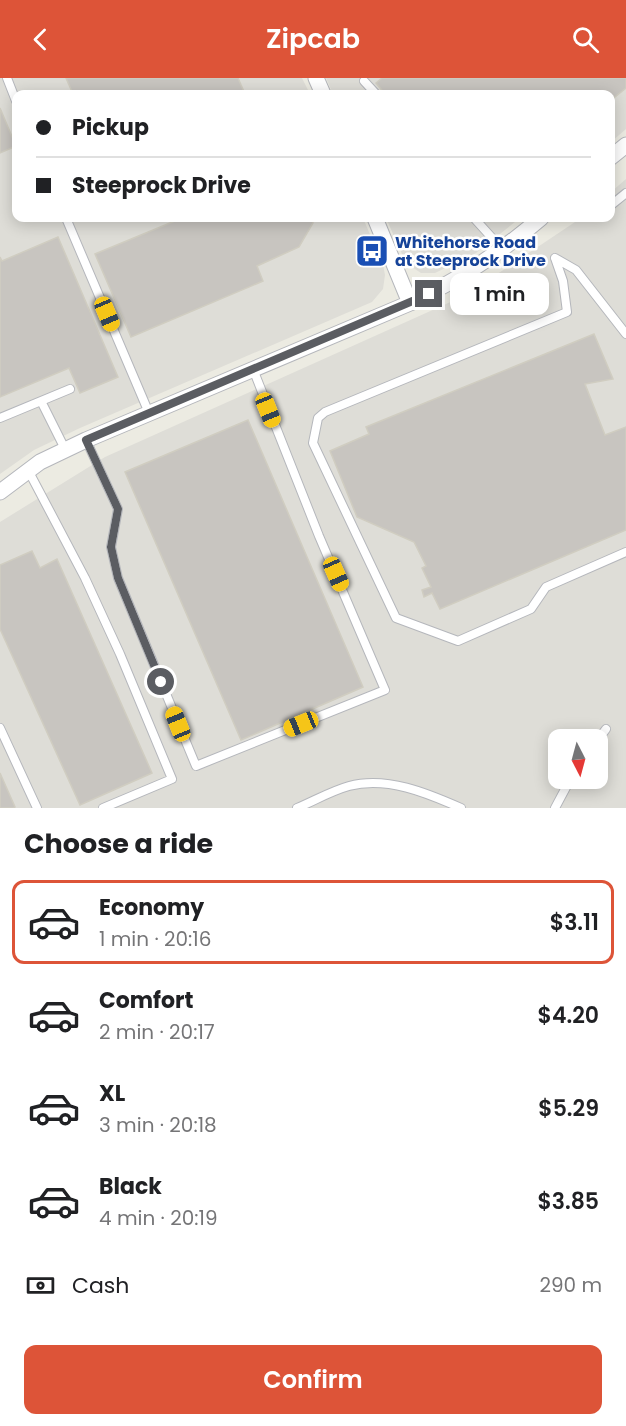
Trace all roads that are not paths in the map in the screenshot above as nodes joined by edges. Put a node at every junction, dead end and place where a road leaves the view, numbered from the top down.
1 (364, 81) dead end
2 (372, 90) edge
3 (68, 222) edge
4 (377, 222) edge
5 (478, 222) edge
6 (536, 222) edge
7 (503, 250) junction
8 (410, 303) junction
9 (626, 334) edge
10 (253, 369) junction
11 (70, 389) dead end
12 (41, 401) junction
13 (149, 413) junction
14 (0, 418) edge
15 (86, 440) junction
16 (65, 449) junction
17 (28, 471) junction
18 (0, 492) edge
19 (626, 552) edge
20 (0, 728) edge
21 (565, 789) edge
22 (37, 808) edge
23 (104, 808) edge
24 (297, 808) edge
25 (461, 808) edge
26 (555, 808) edge

1 - 2 lane
3 - 13 lane
4 - 8 street
5 - 7 lane
6 - 7 street
7 - 8 street
8 - 10 street
9 - 19 lane
10 - 13 street
10 - 15 lane
11 - 12 lane
12 - 14 lane
12 - 16 lane
13 - 15 street
15 - 16 street
16 - 17 street
17 - 18 street
17 - 23 lane
20 - 22 lane
21 - 26 lane
24 - 25 lane

